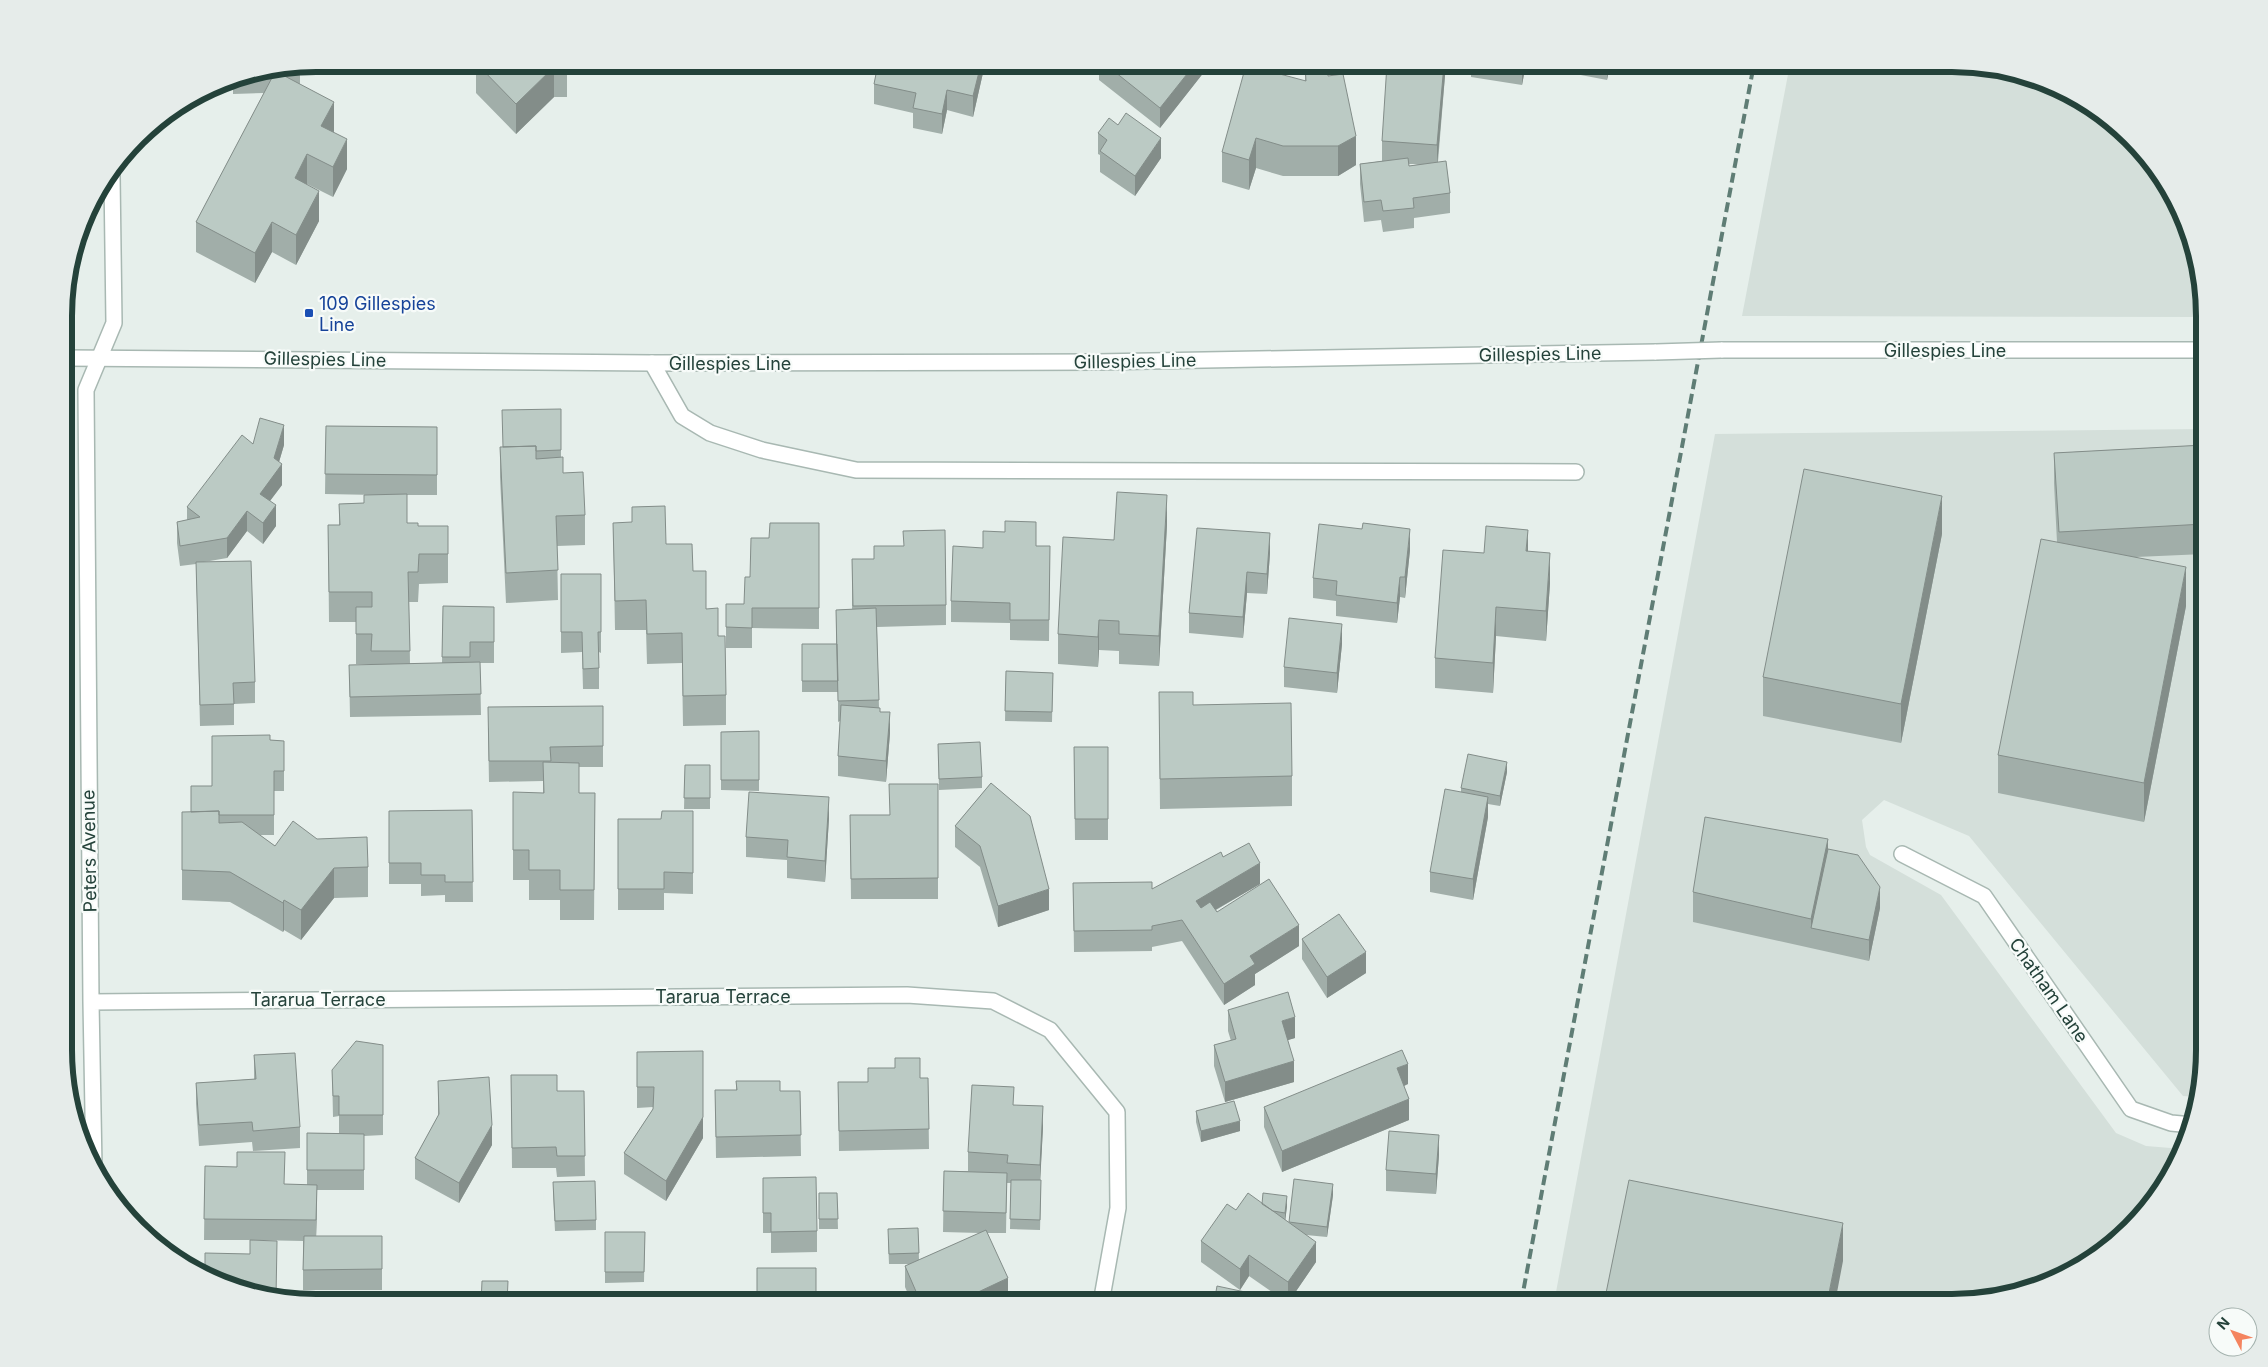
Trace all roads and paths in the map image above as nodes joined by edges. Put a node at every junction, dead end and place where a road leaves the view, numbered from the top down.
1 (112, 184) edge
2 (2196, 350) edge
3 (72, 358) edge
4 (98, 358) junction
5 (652, 363) junction
6 (1576, 472) dead end
7 (1902, 854) dead end
8 (91, 1002) junction
9 (2184, 1124) edge
10 (94, 1149) edge
11 (1103, 1294) edge

1 - 4 street, Peters Avenue
2 - 5 street, Gillespies Line, bridge
3 - 4 street, Gillespies Line
4 - 5 street, Gillespies Line
4 - 8 street, Peters Avenue
5 - 6 street
7 - 9 street, Chatham Lane
8 - 10 street, Peters Avenue
8 - 11 street, Tararua Terrace

